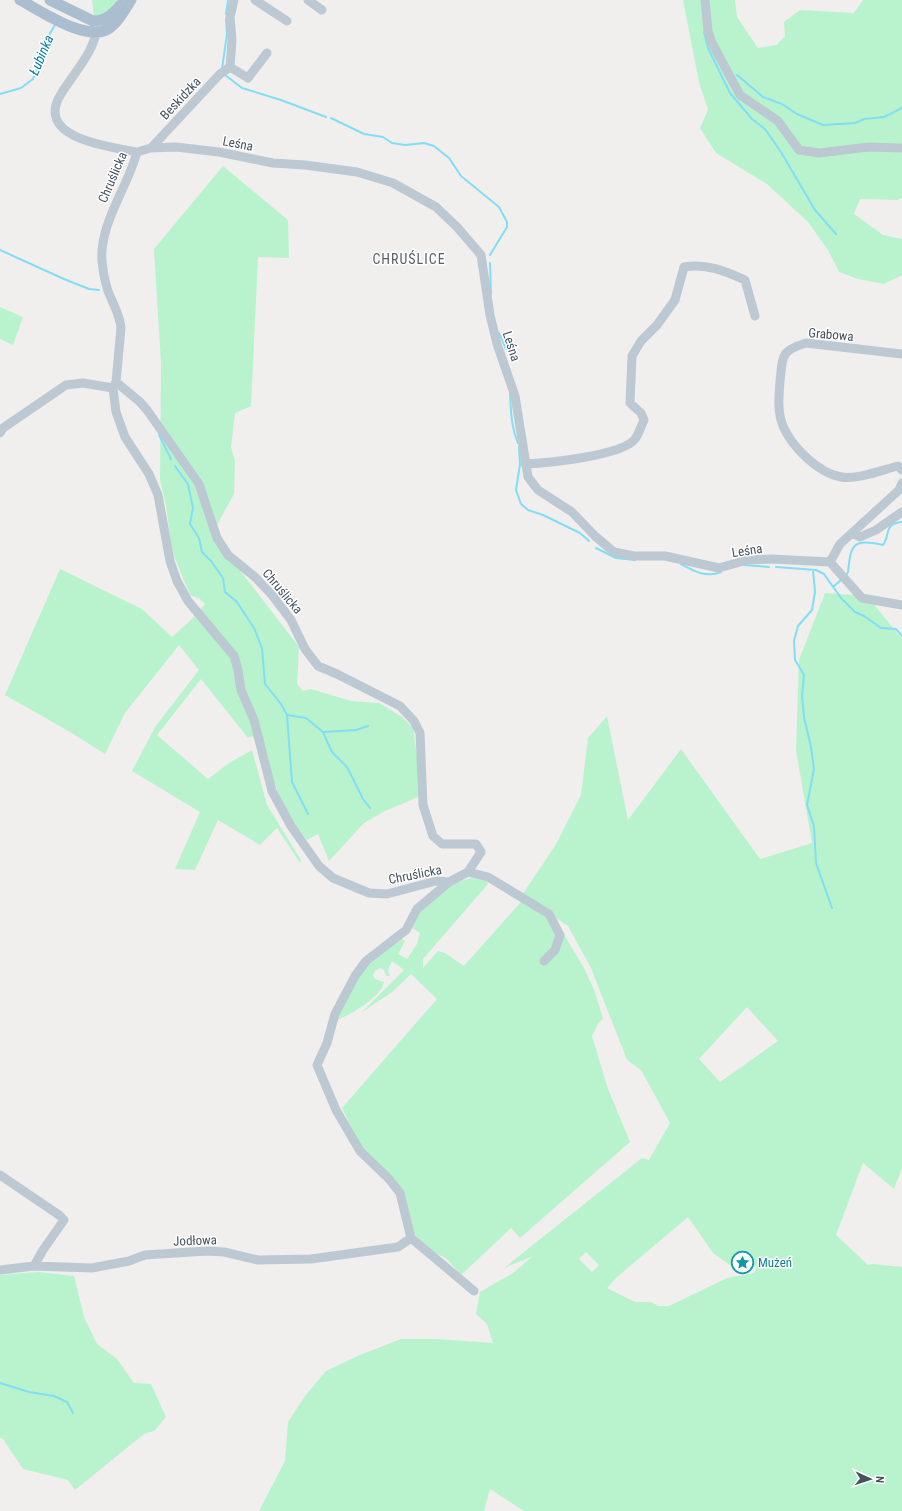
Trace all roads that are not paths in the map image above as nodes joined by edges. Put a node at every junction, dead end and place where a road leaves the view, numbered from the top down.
1 (20, 0) edge
2 (50, 0) edge
3 (127, 0) edge
4 (132, 0) edge
5 (234, 0) edge
6 (255, 0) edge
7 (308, 0) edge
8 (705, 0) edge
9 (322, 10) dead end
10 (94, 20) junction
11 (287, 21) dead end
12 (96, 34) junction
13 (267, 52) dead end
14 (225, 70) junction
15 (151, 148) junction
16 (902, 148) edge
17 (138, 152) junction
18 (756, 316) dead end
19 (902, 354) edge
20 (115, 385) junction
21 (0, 433) edge
22 (526, 464) junction
23 (902, 470) edge
24 (902, 483) edge
25 (902, 512) edge
26 (852, 533) junction
27 (832, 560) junction
28 (902, 605) edge
29 (468, 872) junction
30 (449, 882) junction
31 (544, 961) dead end
32 (0, 1175) edge
33 (411, 1238) junction
34 (34, 1266) junction
35 (0, 1270) edge
36 (474, 1291) dead end

1 - 12 main road
2 - 10 main road
3 - 10 main road
4 - 12 main road
5 - 14 street
6 - 11 street
7 - 9 street
8 - 16 street
10 - 12 main road
12 - 17 street, Chruślicka
13 - 14 street
14 - 15 street, Beskidzka
15 - 17 street, Leśna
15 - 22 street, Leśna
17 - 20 street, Chruślicka
18 - 22 street
19 - 23 street, Grabowa
20 - 21 street
20 - 29 street, Chruślicka
20 - 30 street, Chruślicka
22 - 27 street, Leśna
24 - 26 street
25 - 26 street
26 - 27 street
27 - 28 street
29 - 30 street, Chruślicka
29 - 31 street
30 - 33 street
32 - 34 street
33 - 34 street, Jodłowa
33 - 36 street
34 - 35 street, Jodłowa

